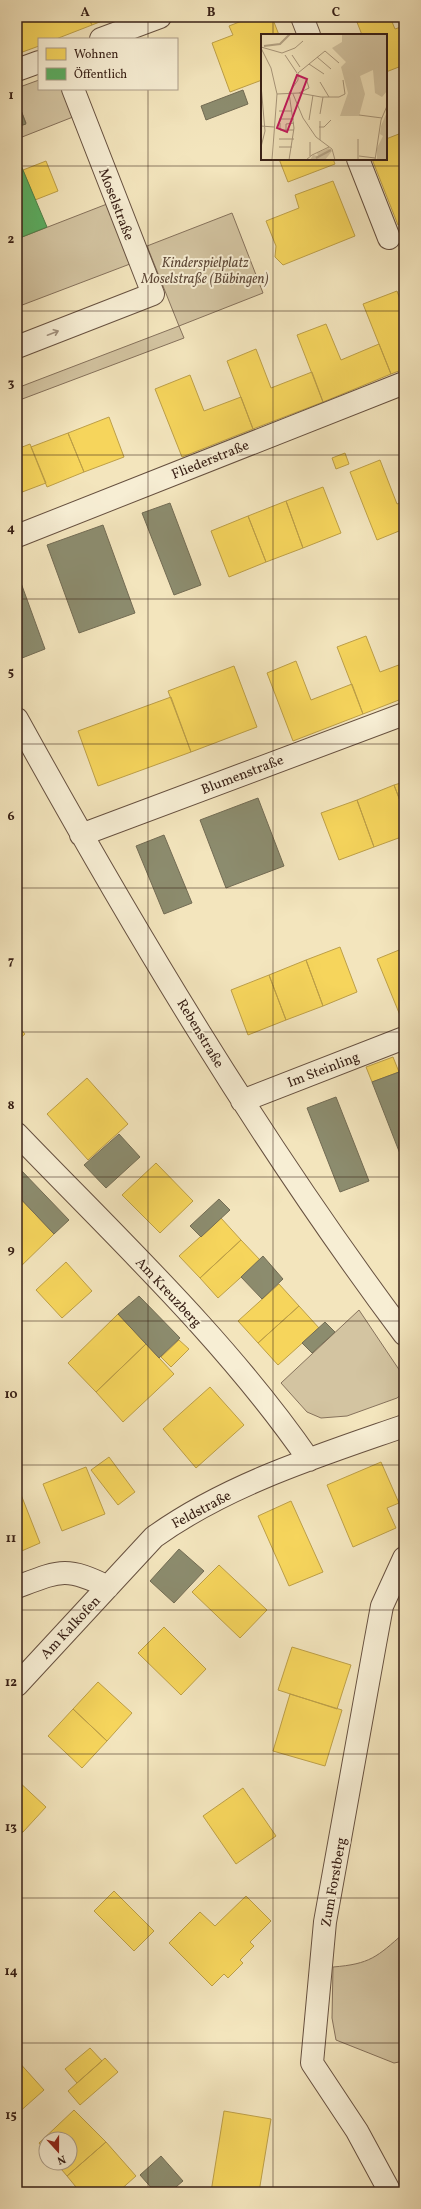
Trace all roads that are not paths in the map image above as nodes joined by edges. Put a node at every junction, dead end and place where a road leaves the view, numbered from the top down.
1 (160, 17) edge
2 (302, 17) edge
3 (309, 34) edge
4 (104, 38) edge
5 (38, 62) edge
6 (17, 70) edge
7 (73, 90) edge
8 (358, 160) edge
9 (389, 238) dead end
10 (17, 347) edge
11 (404, 383) edge
12 (17, 536) edge
13 (404, 714) edge
14 (17, 719) edge
15 (81, 835) junction
16 (404, 1038) edge
17 (242, 1101) junction
18 (17, 1134) edge
19 (404, 1334) edge
20 (404, 1426) edge
21 (309, 1460) junction
22 (404, 1558) edge
23 (17, 1587) edge
24 (108, 1587) junction
25 (17, 1685) edge
26 (390, 2192) edge

1 - 4 street
2 - 3 street
5 - 6 street
10 -> 7 street, Moselstraße
8 - 9 street
11 - 12 street, Fliederstraße
13 - 15 street, Blumenstraße
14 - 15 street, Rebenstraße
15 - 17 street, Rebenstraße
16 - 17 street, Im Steinling
17 - 19 street, Rebenstraße
18 - 21 street, Am Kreuzberg
20 - 21 street, Feldstraße
21 - 24 street, Feldstraße
22 - 26 street, Zum Forstberg
23 - 24 street
24 - 25 street, Am Kalkofen

